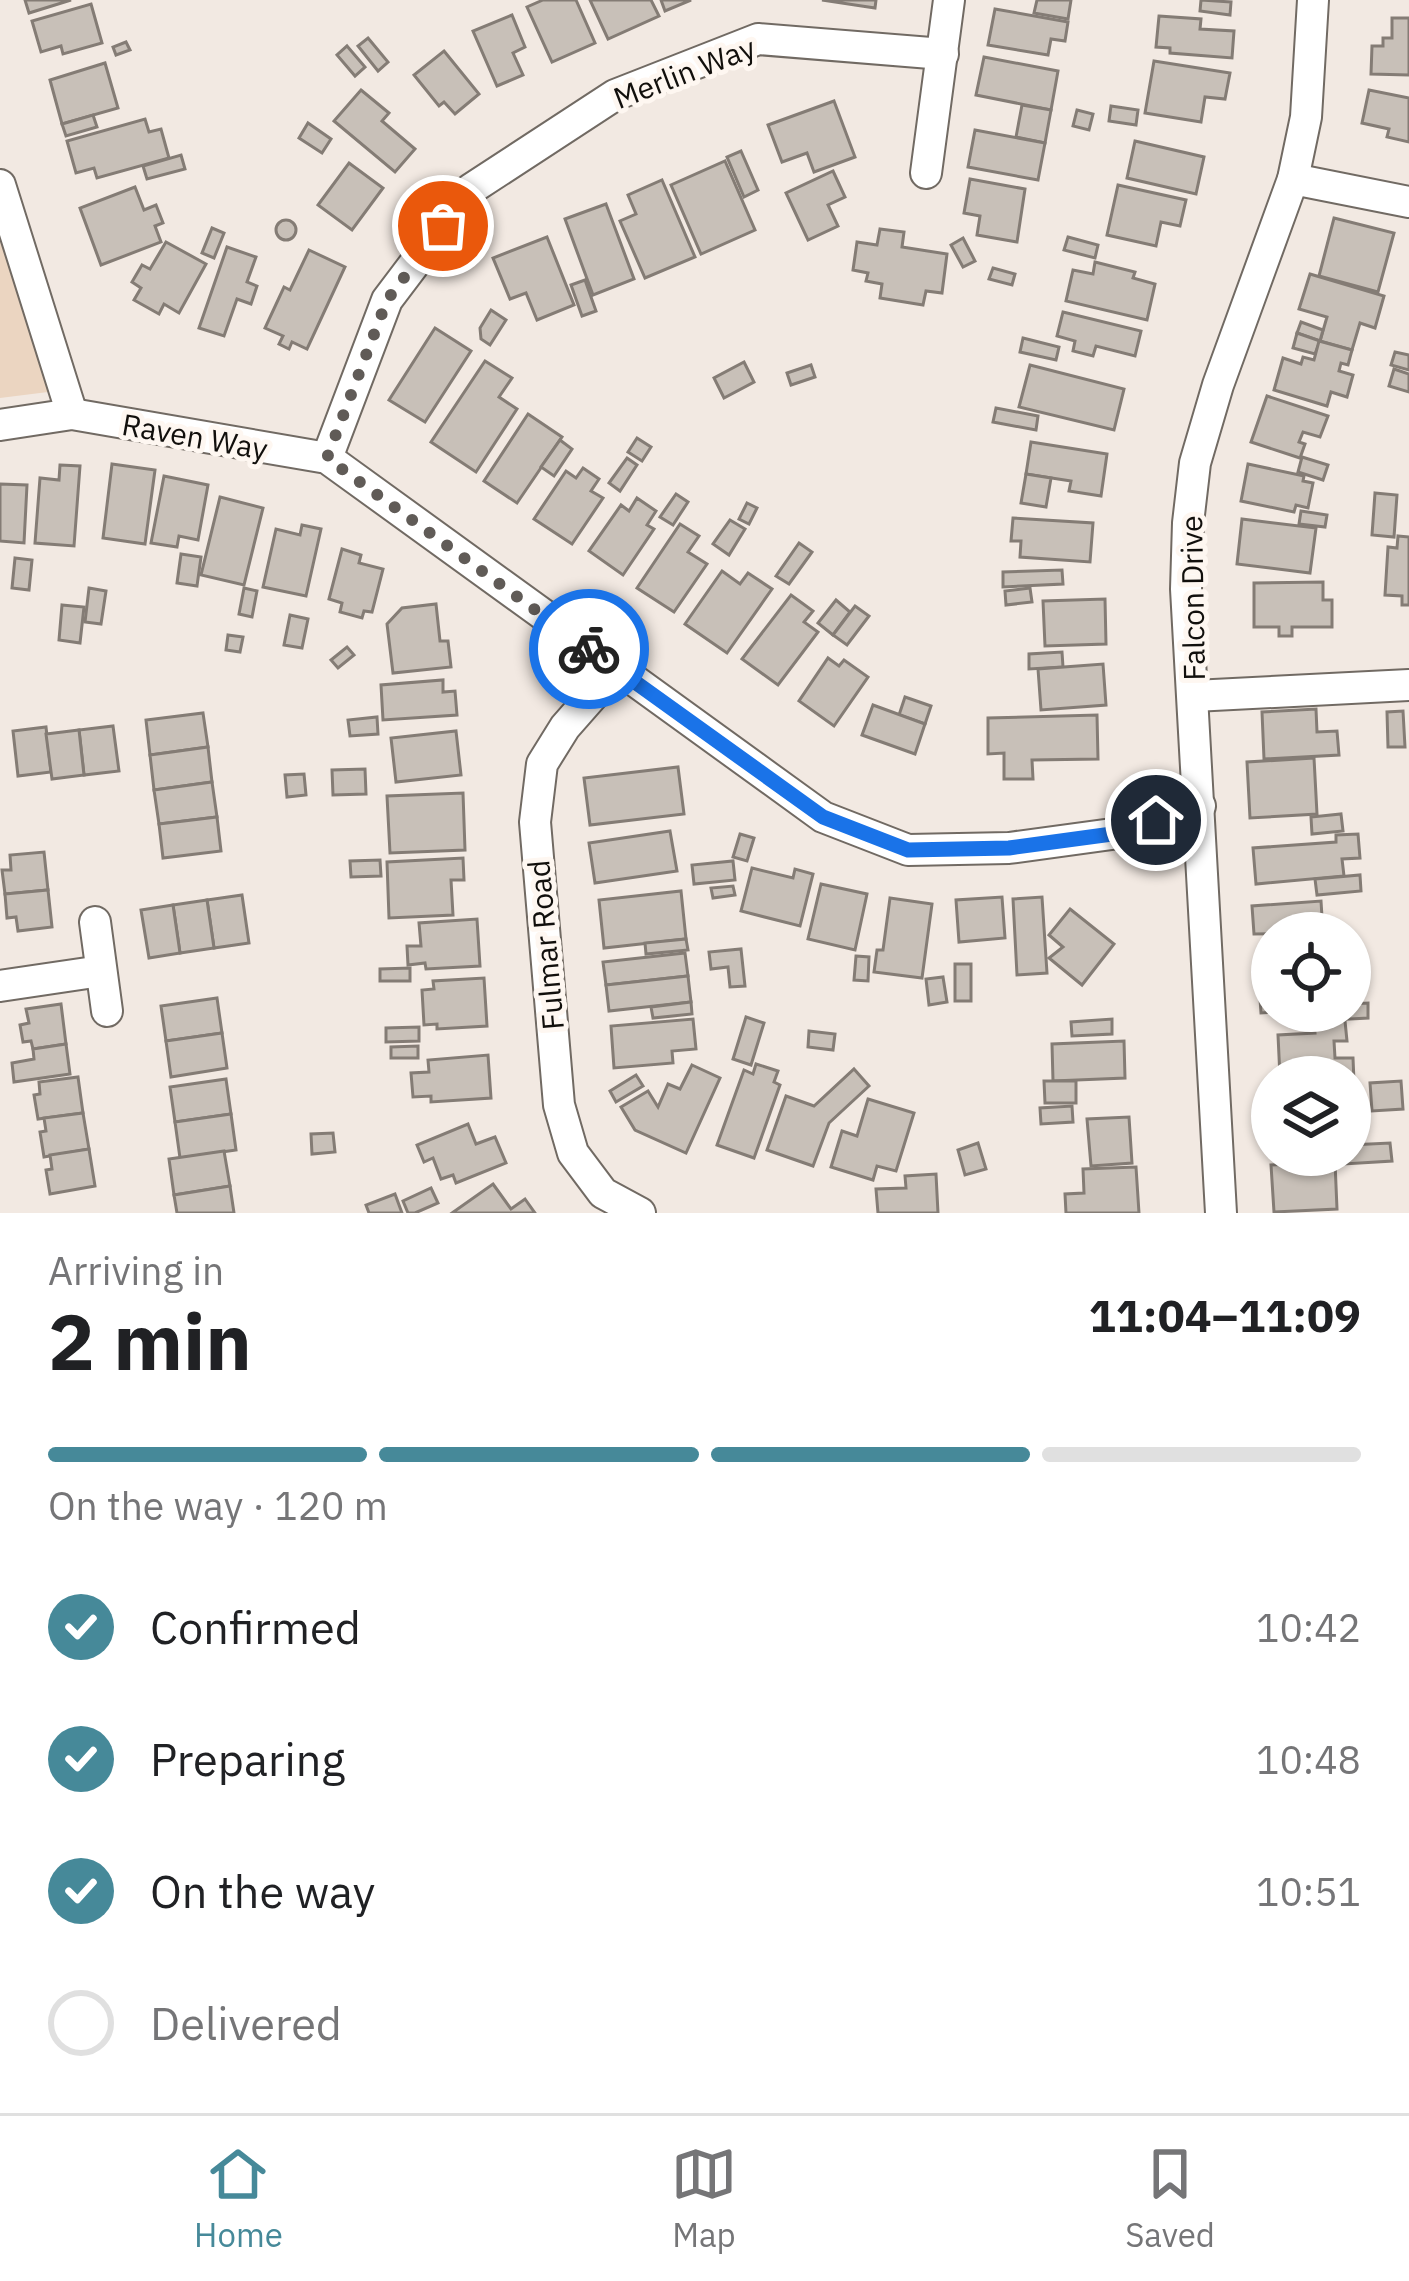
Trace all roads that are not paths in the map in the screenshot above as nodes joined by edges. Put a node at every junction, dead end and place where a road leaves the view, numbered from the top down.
1 (949, 0) edge
2 (1313, 0) edge
3 (943, 54) junction
4 (926, 172) dead end
5 (1293, 179) junction
6 (0, 185) edge
7 (1409, 202) edge
8 (72, 415) junction
9 (0, 425) edge
10 (327, 458) junction
11 (616, 669) junction
12 (1409, 685) edge
13 (1194, 696) junction
14 (1200, 806) junction
15 (94, 922) dead end
16 (101, 971) junction
17 (0, 986) edge
18 (107, 1011) dead end
19 (640, 1213) edge
20 (1221, 1213) edge

1 - 3 street
2 - 5 street, Falcon Drive
3 - 4 street
3 - 10 street, Merlin Way
5 - 7 street
5 - 13 street, Falcon Drive
6 - 8 street
8 - 9 street, Raven Way
8 - 10 street, Raven Way
10 - 11 street, Raven Way
11 - 14 street, Raven Way
11 - 19 street, Fulmar Road
12 - 13 street
13 - 14 street, Falcon Drive
14 - 20 street, Falcon Drive
15 - 16 street
16 - 17 street
16 - 18 street

